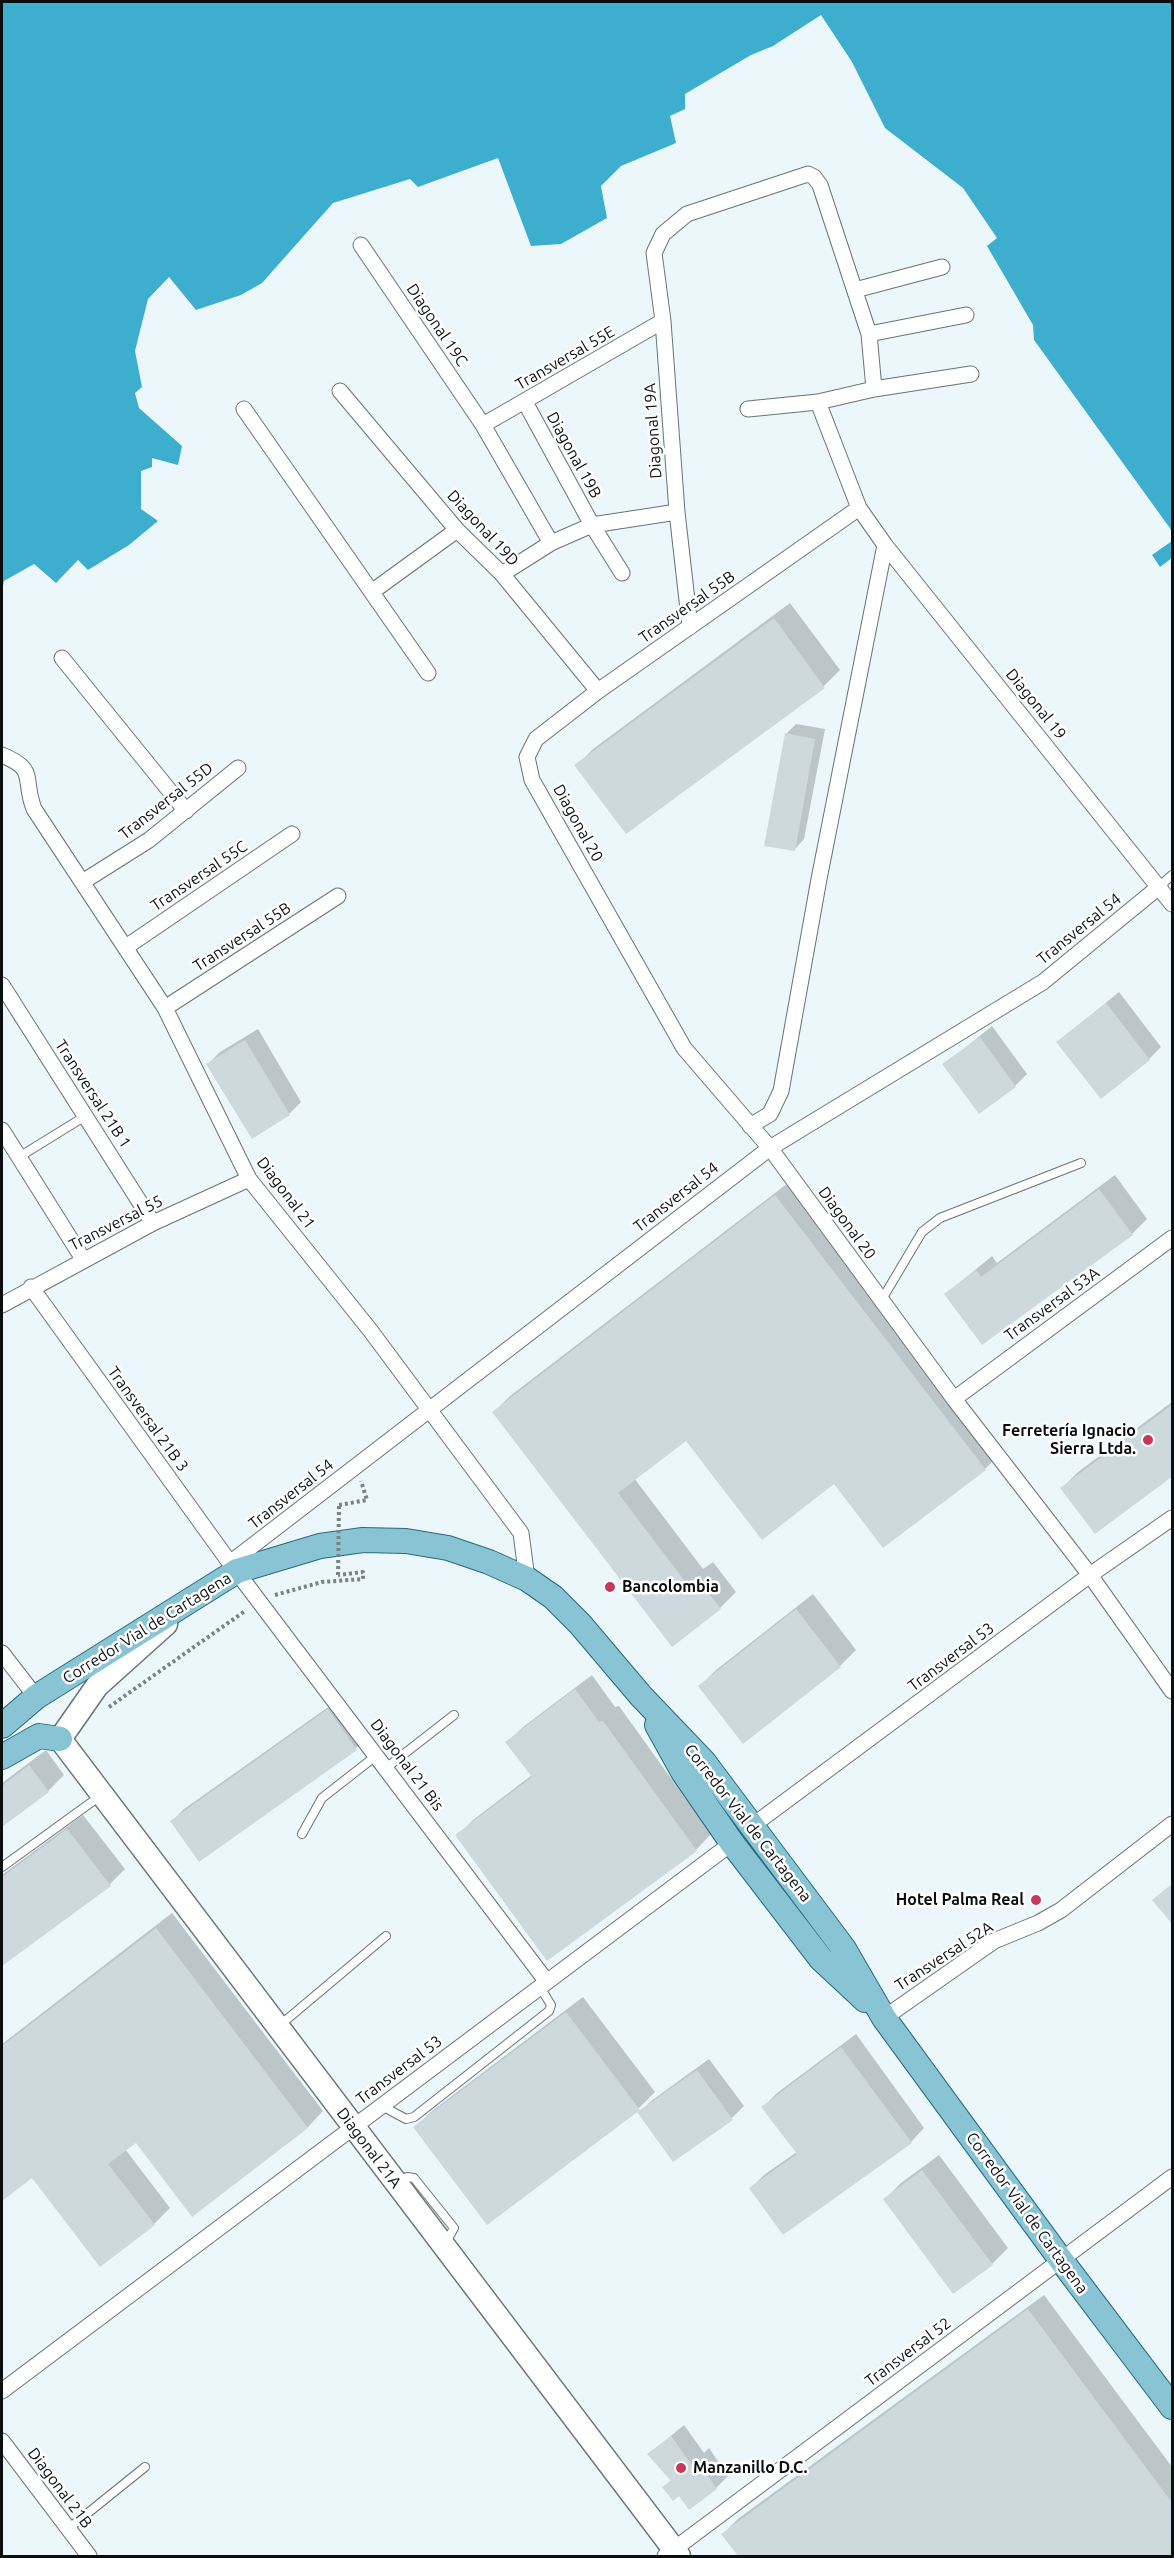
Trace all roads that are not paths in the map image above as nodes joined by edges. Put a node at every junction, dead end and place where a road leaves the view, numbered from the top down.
1 (361, 245) dead end
2 (942, 267) dead end
3 (855, 290) junction
4 (966, 315) dead end
5 (663, 321) junction
6 (869, 334) junction
7 (970, 374) dead end
8 (874, 389) junction
9 (340, 391) dead end
10 (525, 402) junction
11 (818, 402) junction
12 (244, 409) dead end
13 (748, 409) dead end
14 (483, 425) junction
15 (859, 508) junction
16 (677, 512) junction
17 (592, 525) junction
18 (457, 530) junction
19 (550, 543) junction
20 (885, 545) junction
21 (622, 573) dead end
22 (502, 574) junction
23 (373, 591) junction
24 (690, 627) junction
25 (62, 658) dead end
26 (428, 673) dead end
27 (598, 692) junction
28 (2, 754) edge
29 (527, 757) joint
30 (238, 768) dead end
31 (186, 811) junction
32 (292, 834) dead end
33 (1173, 875) edge
34 (84, 881) junction
35 (1160, 886) junction
36 (338, 896) dead end
37 (1173, 904) edge
38 (126, 947) junction
39 (2, 985) edge
40 (165, 1008) junction
41 (87, 1115) junction
42 (750, 1126) junction
43 (2, 1130) edge
44 (770, 1148) junction
45 (19, 1157) junction
46 (1081, 1163) dead end
47 (249, 1179) junction
48 (153, 1223) junction
49 (1173, 1238) edge
50 (83, 1259) junction
51 (31, 1287) junction
52 (4, 1298) edge
53 (882, 1301) junction
54 (954, 1399) junction
55 (429, 1410) junction
56 (1173, 1518) edge
57 (233, 1567) junction
58 (1090, 1575) junction
59 (527, 1579) junction
60 (198, 1594) junction
61 (2, 1653) edge
62 (1173, 1691) edge
63 (641, 1696) junction
64 (36, 1697) junction
65 (454, 1715) dead end
66 (4, 1722) edge
67 (60, 1739) junction
68 (377, 1755) junction
69 (2, 1757) edge
70 (386, 1768) junction
71 (102, 1795) junction
72 (1173, 1824) edge
73 (752, 1826) junction
74 (302, 1834) dead end
75 (732, 1843) junction
76 (2, 1867) edge
77 (387, 1936) dead end
78 (544, 1984) junction
79 (884, 2018) junction
80 (278, 2026) junction
81 (382, 2106) junction
82 (354, 2127) junction
83 (1173, 2177) edge
84 (1061, 2260) junction
85 (2, 2391) edge
86 (1173, 2407) edge
87 (2, 2441) edge
88 (145, 2467) dead end
89 (68, 2529) junction
90 (673, 2554) edge
91 (89, 2556) edge

1 - 14 street, Diagonal 19C
2 - 3 street
3 - 5 street, Diagonal 19A
3 - 6 street
4 - 6 street
5 - 10 street, Transversal 55E
5 - 16 street, Diagonal 19A
6 - 8 street
7 - 8 street
8 - 11 street
9 - 18 street, Diagonal 19D
10 - 14 street, Transversal 55E
10 - 17 street, Diagonal 19B
11 - 13 street
11 - 15 street
12 - 23 street
14 - 19 street, Diagonal 19C
15 - 20 street, Diagonal 19
15 - 24 street, Transversal 55B
16 - 17 street
16 - 24 street, Diagonal 19A
17 - 19 street
17 - 21 street, Diagonal 19B
18 - 22 street, Diagonal 19D
18 - 23 street
19 - 22 street
20 - 35 street, Diagonal 19
20 - 42 street
22 - 27 street, Diagonal 19D
23 - 26 street
24 - 27 street, Transversal 55B
25 - 31 street
27 - 29 street, Transversal 55B
28 - 34 street, Diagonal 21
29 - 42 street, Diagonal 20
30 - 31 street, Transversal 55D
31 - 34 street, Transversal 55D
32 - 38 street, Transversal 55C
33 - 35 lane
34 - 38 street, Diagonal 21
35 - 37 street, Diagonal 19
35 - 44 street, Transversal 54
36 - 40 street, Transversal 55B
38 - 40 street, Diagonal 21
39 - 41 street, Transversal 21B 1
40 - 47 street, Diagonal 21
41 - 45 lane
41 - 48 street, Transversal 21B 1
42 - 44 street, Diagonal 20
43 - 45 street
44 - 53 street, Diagonal 20
44 - 55 street, Transversal 54
45 - 50 street
46 - 53 lane
47 - 48 street, Transversal 55
47 - 55 street, Diagonal 21
48 - 50 street, Transversal 55
49 - 54 street, Transversal 53A
50 - 51 street, Transversal 55
51 - 52 street, Transversal 55
51 - 57 street, Transversal 21B 3
53 - 54 street, Diagonal 20
54 - 58 street, Diagonal 20
55 - 57 street, Transversal 54
55 - 59 street, Diagonal 21
56 - 58 street, Transversal 53
57 - 59 main road, Corredor Vial de Cartagena
57 - 60 main road, Corredor Vial de Cartagena
57 - 68 street, Diagonal 21 Bis
58 - 62 street, Diagonal 20
58 - 73 street, Transversal 53
59 - 63 main road, Corredor Vial de Cartagena
60 - 64 main road, Corredor Vial de Cartagena
60 - 67 street
61 - 64 street
63 - 73 main road, Corredor Vial de Cartagena
63 - 75 main road, Corredor Vial de Cartagena
64 - 66 main road, Corredor Vial de Cartagena
65 - 70 lane
67 - 69 main road
67 - 71 street, Diagonal 21A
68 - 70 street, Diagonal 21 Bis
68 - 74 lane
70 - 78 street, Diagonal 21 Bis
71 - 76 lane
71 - 80 street, Diagonal 21A
72 - 79 street, Transversal 52A
73 - 79 main road, Corredor Vial de Cartagena
75 - 78 street, Transversal 53
75 - 79 main road, Corredor Vial de Cartagena
77 - 80 lane
78 - 81 street, Transversal 53
78 - 81 lane
79 - 84 main road, Corredor Vial de Cartagena
80 - 82 street, Diagonal 21A
81 - 82 street, Transversal 53
82 - 85 street, Transversal 53
82 - 90 street, Diagonal 21A
83 - 84 street, Transversal 52
84 - 86 main road, Corredor Vial de Cartagena
84 - 90 street, Transversal 52
87 - 89 street, Diagonal 21B
88 - 89 lane
89 - 91 street, Diagonal 21B

